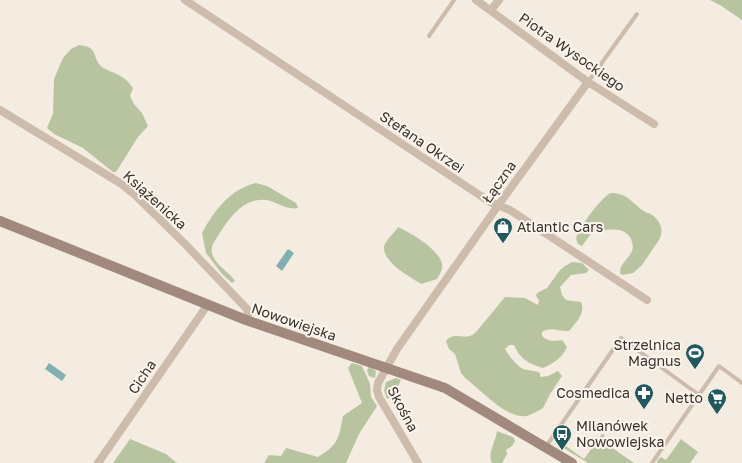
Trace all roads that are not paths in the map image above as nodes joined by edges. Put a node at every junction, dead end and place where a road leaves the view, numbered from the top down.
1 (185, 0) edge
2 (454, 0) edge
3 (476, 0) edge
4 (499, 0) edge
5 (491, 10) junction
6 (637, 14) dead end
7 (429, 36) dead end
8 (588, 82) junction
9 (0, 110) edge
10 (654, 124) dead end
11 (498, 206) junction
12 (0, 221) edge
13 (648, 300) dead end
14 (206, 304) junction
15 (246, 320) junction
16 (386, 367) junction
17 (742, 382) edge
18 (699, 395) junction
19 (546, 448) junction
20 (98, 463) edge
21 (418, 463) edge
22 (572, 463) edge
23 (652, 463) edge

1 - 11 street, Stefana Okrzei
2 - 7 lane
3 - 5 street, Piotra Wysockiego
4 - 5 street
5 - 8 street, Piotra Wysockiego
6 - 8 lane, Łączna
8 - 10 street, Piotra Wysockiego
8 - 11 street, Łączna
9 - 15 street, Książenicka
11 - 13 street, Stefana Okrzei
11 - 16 street, Łączna
12 - 14 street, Nowowiejska
14 - 15 street, Nowowiejska
14 - 20 street, Cicha
15 - 16 street, Nowowiejska
16 - 19 street, Nowowiejska
16 - 21 street, Skośna
17 - 18 lane
18 - 19 lane
18 - 23 lane
19 - 22 street, Nowowiejska

